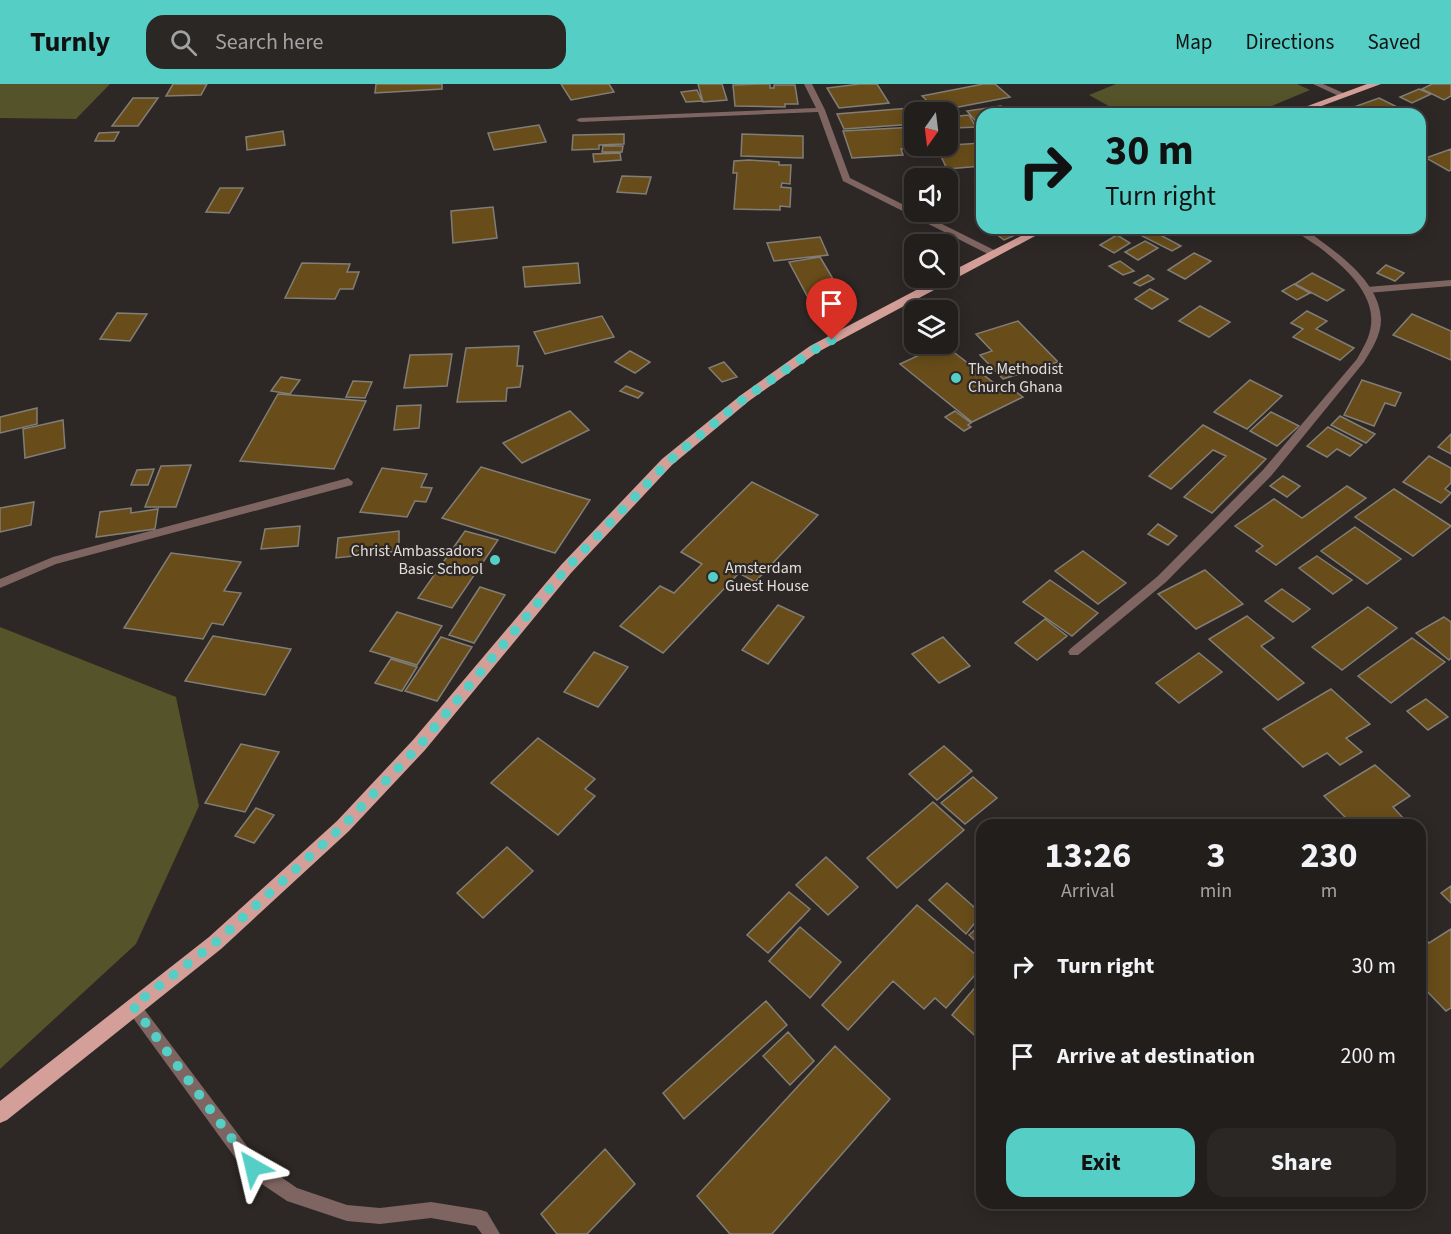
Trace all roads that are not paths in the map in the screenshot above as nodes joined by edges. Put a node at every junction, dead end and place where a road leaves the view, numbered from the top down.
1 (808, 84) edge
2 (1317, 84) edge
3 (1376, 84) edge
4 (1344, 95) junction
5 (1308, 108) edge
6 (821, 110) junction
7 (580, 120) dead end
8 (1033, 234) edge
9 (1305, 234) edge
10 (993, 253) junction
11 (958, 271) edge
12 (1451, 283) edge
13 (927, 288) edge
14 (1367, 290) junction
15 (348, 482) dead end
16 (0, 584) edge
17 (1074, 652) dead end
18 (133, 1006) junction
19 (0, 1113) edge
20 (492, 1234) edge

1 - 6 street
2 - 4 street
3 - 4 main road
4 - 5 main road
6 - 7 street
6 - 10 street
8 - 10 main road
9 - 14 street
10 - 11 main road
12 - 14 street
13 - 18 main road
14 - 17 street
15 - 16 street
18 - 19 main road
18 - 20 street

